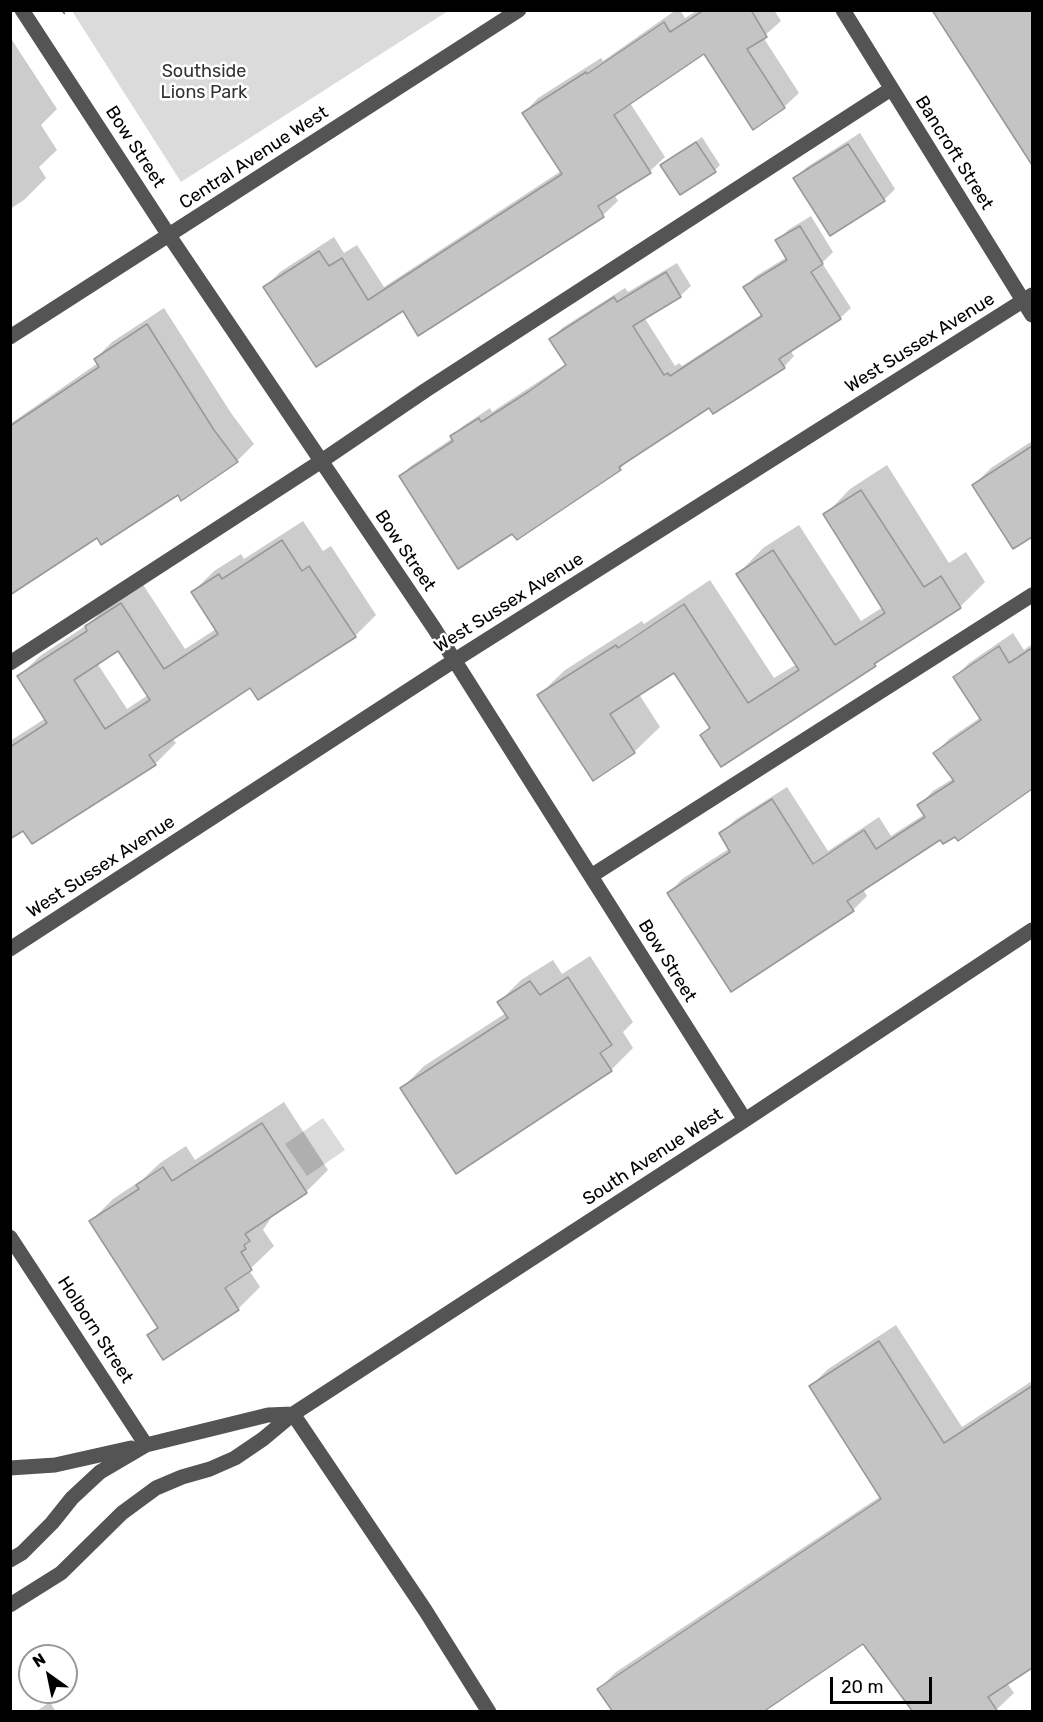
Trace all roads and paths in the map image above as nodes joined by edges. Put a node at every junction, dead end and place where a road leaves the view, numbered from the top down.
1 (22, 10) edge
2 (519, 10) edge
3 (843, 10) edge
4 (891, 89) junction
5 (170, 237) junction
6 (1028, 298) edge
7 (1032, 315) edge
8 (10, 337) edge
9 (320, 462) junction
10 (1032, 595) edge
11 (455, 660) junction
12 (10, 663) edge
13 (591, 876) junction
14 (1032, 930) edge
15 (10, 950) edge
16 (745, 1120) junction
17 (10, 1238) edge
18 (293, 1414) junction
19 (146, 1445) junction
20 (10, 1468) edge
21 (10, 1560) edge
22 (10, 1605) edge
23 (489, 1712) edge

1 - 5 street, Bow Street
2 - 5 street, Central Avenue West
3 - 4 street, Bancroft Street
4 - 6 street, Bancroft Street
4 - 9 street
5 - 8 street, Central Avenue West
5 - 9 street, Bow Street
6 - 7 street, Bancroft Street
6 - 11 street, West Sussex Avenue
9 - 11 street, Bow Street
9 - 12 street
10 - 13 street
11 - 13 street, Bow Street
11 - 15 street, West Sussex Avenue
13 - 16 street, Bow Street
14 - 16 street, South Avenue West
16 - 18 street, South Avenue West
17 - 19 street, Holborn Street
18 - 19 street, South Avenue West
18 - 22 street, South Avenue West
18 - 23 street
19 - 20 street
19 - 21 street, South Avenue West

